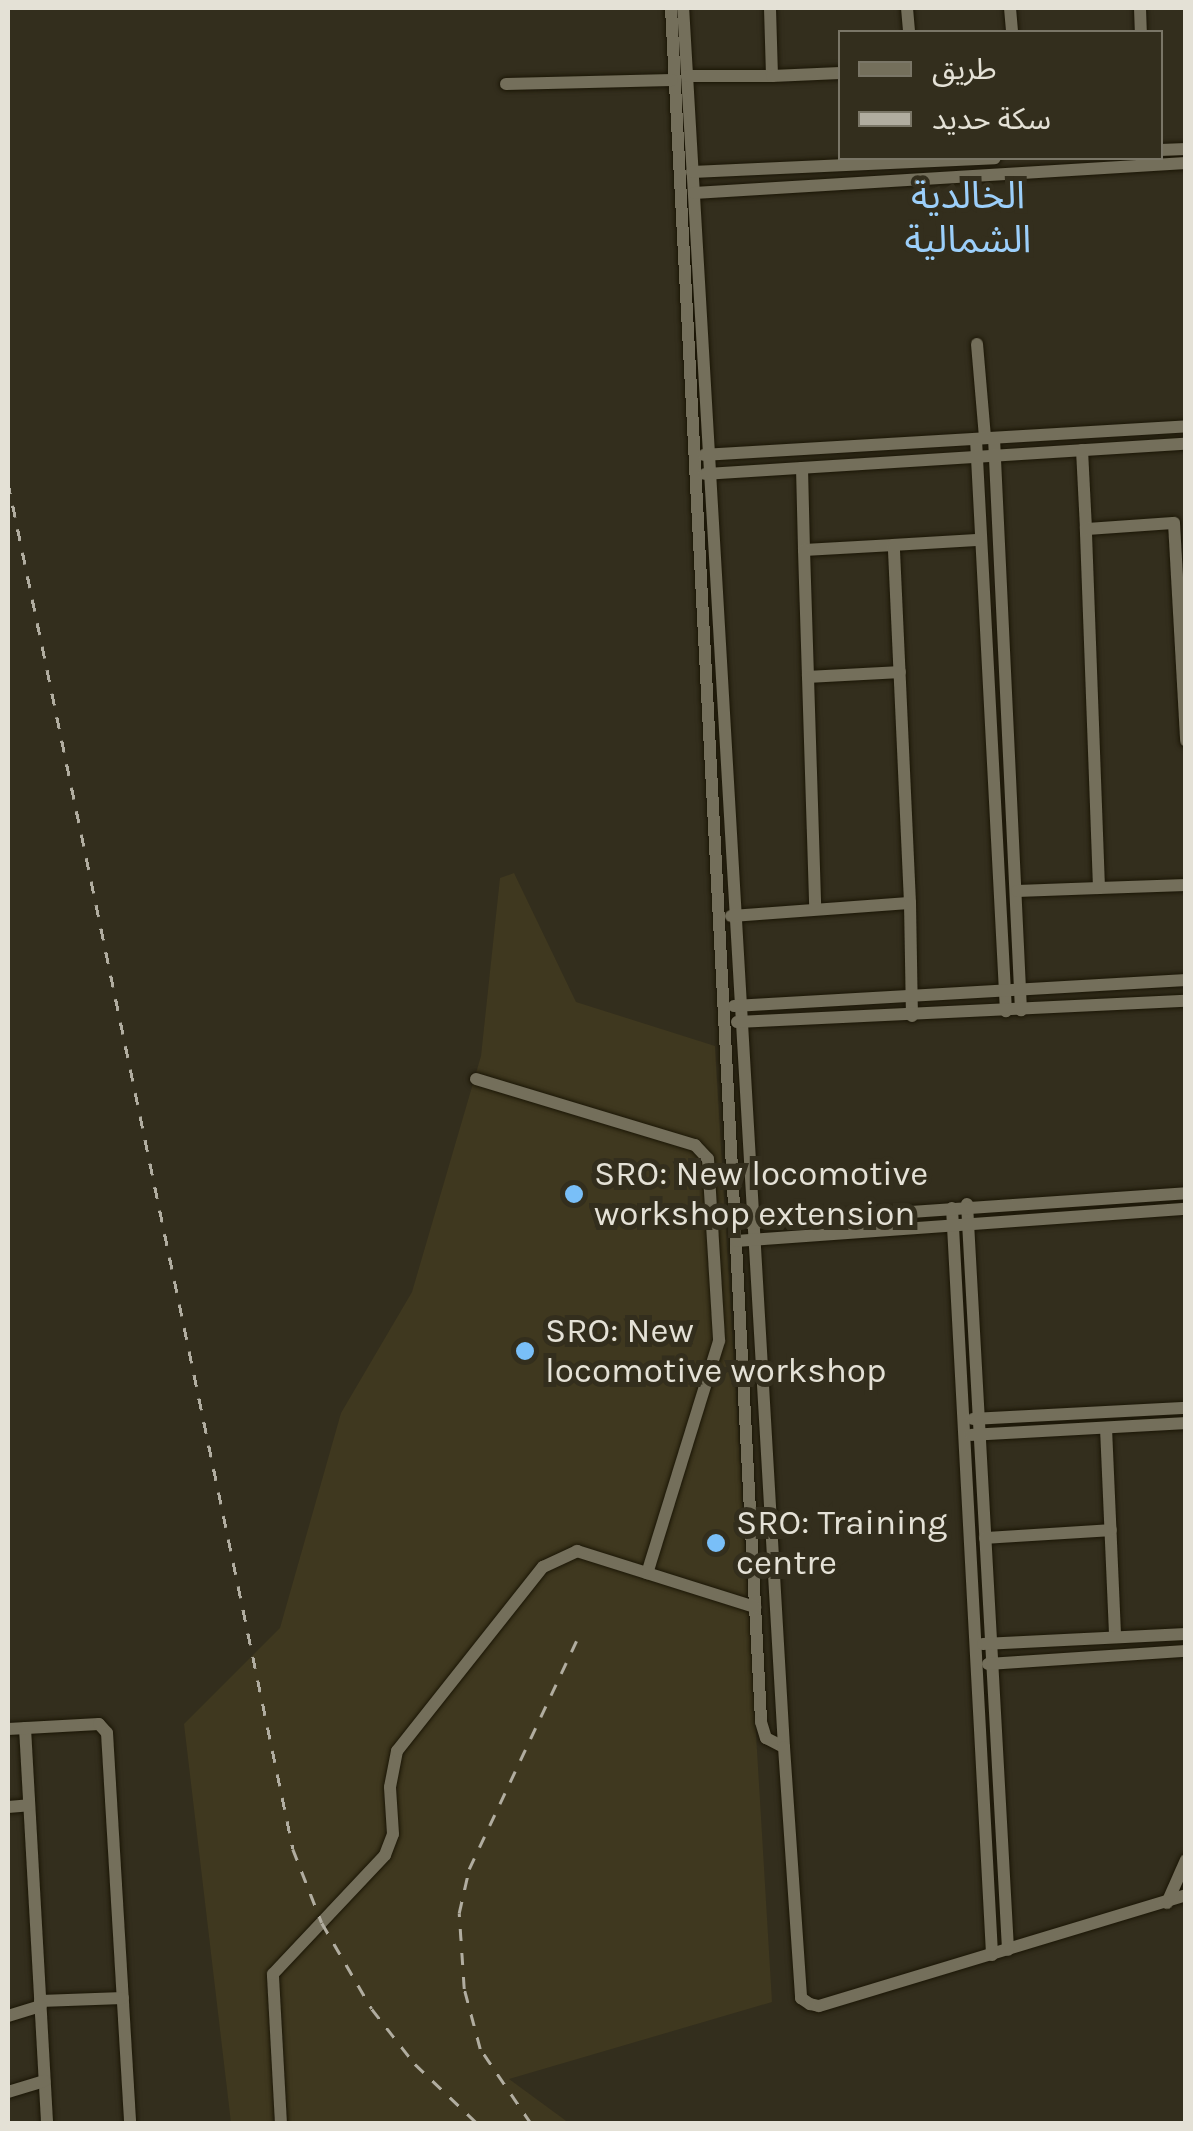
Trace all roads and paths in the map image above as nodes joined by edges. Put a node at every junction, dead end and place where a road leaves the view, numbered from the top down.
1 (671, 8) edge
2 (682, 8) edge
3 (770, 8) edge
4 (838, 73) edge
5 (772, 76) junction
6 (680, 78) junction
7 (506, 84) dead end
8 (952, 160) edge
9 (1147, 161) edge
10 (1186, 162) edge
11 (692, 172) junction
12 (694, 193) junction
13 (977, 344) dead end
14 (1186, 426) edge
15 (985, 438) junction
16 (1186, 444) edge
17 (1082, 450) junction
18 (703, 456) junction
19 (994, 456) junction
20 (974, 457) junction
21 (802, 468) junction
22 (704, 474) junction
23 (1086, 529) junction
24 (979, 540) junction
25 (894, 545) junction
26 (804, 550) junction
27 (900, 672) junction
28 (808, 677) junction
29 (1184, 704) edge
30 (1186, 741) edge
31 (1186, 886) edge
32 (1099, 888) junction
33 (1016, 891) junction
34 (910, 902) junction
35 (815, 910) junction
36 (736, 915) junction
37 (720, 916) junction
38 (1186, 980) edge
39 (1005, 990) junction
40 (1022, 990) junction
41 (914, 996) junction
42 (1186, 1000) edge
43 (742, 1006) junction
44 (724, 1007) junction
45 (1006, 1010) junction
46 (1021, 1010) junction
47 (912, 1016) junction
48 (725, 1022) junction
49 (743, 1022) junction
50 (476, 1078) dead end
51 (1186, 1194) edge
52 (967, 1204) junction
53 (952, 1208) junction
54 (1186, 1209) edge
55 (755, 1223) junction
56 (968, 1223) junction
57 (736, 1224) junction
58 (952, 1224) junction
59 (756, 1240) junction
60 (736, 1241) junction
61 (1186, 1408) edge
62 (963, 1419) junction
63 (979, 1419) junction
64 (1186, 1424) edge
65 (1106, 1428) junction
66 (964, 1435) junction
67 (980, 1435) junction
68 (1110, 1530) junction
69 (986, 1538) junction
70 (647, 1573) junction
71 (755, 1607) junction
72 (1186, 1634) edge
73 (1115, 1637) junction
74 (1088, 1638) junction
75 (991, 1643) junction
76 (975, 1646) junction
77 (1186, 1652) edge
78 (1090, 1657) junction
79 (992, 1663) junction
80 (976, 1667) junction
81 (25, 1728) junction
82 (8, 1729) edge
83 (784, 1748) junction
84 (8, 1806) edge
85 (29, 1806) junction
86 (1186, 1860) edge
87 (1186, 1896) edge
88 (1167, 1903) junction
89 (1007, 1931) junction
90 (1008, 1950) junction
91 (992, 1955) junction
92 (123, 1998) junction
93 (40, 2004) junction
94 (8, 2016) edge
95 (44, 2081) junction
96 (8, 2092) edge
97 (46, 2124) edge
98 (130, 2124) edge
99 (281, 2124) edge

1 - 6 street
2 - 6 street
3 - 5 street
4 - 5 street
5 - 6 street
6 - 7 street
6 - 11 street
6 - 18 street
8 - 11 street
9 - 10 street
9 - 12 street
11 - 12 street
12 - 18 street
13 - 15 street
14 - 15 street
15 - 18 street
15 - 19 street
15 - 20 street
16 - 17 street
17 - 19 street
17 - 23 street
18 - 22 street
19 - 20 street
19 - 33 street
20 - 21 street
20 - 24 street
21 - 22 street
21 - 26 street
22 - 36 street
22 - 37 street
23 - 29 street
23 - 32 street
24 - 25 street
24 - 39 street
25 - 26 street
25 - 27 street
26 - 28 street
27 - 28 street
27 - 34 street
28 - 35 street
29 - 30 street
31 - 32 street
32 - 33 street
33 - 40 street
34 - 35 street
34 - 41 street
35 - 36 street
36 - 37 street
36 - 43 street
37 - 44 street
38 - 40 street
39 - 40 street
39 - 41 street
39 - 45 street
40 - 46 street
41 - 43 street
41 - 47 street
42 - 46 street
43 - 44 street
43 - 49 street
44 - 48 street
45 - 46 street
45 - 47 street
47 - 49 street
48 - 49 street
48 - 57 street
49 - 55 street
50 - 70 street
51 - 52 street
52 - 53 street
52 - 56 street
53 - 55 street
53 - 58 street
54 - 56 street
55 - 57 street
55 - 59 street
56 - 58 street
56 - 63 street
57 - 60 street
58 - 59 street
58 - 62 street
59 - 60 street
59 - 83 street
60 - 71 street
61 - 63 street
62 - 63 street
62 - 66 street
63 - 67 street
64 - 65 street
65 - 67 street
65 - 68 street
66 - 67 street
66 - 76 street
67 - 69 street
68 - 69 street
68 - 73 street
69 - 75 street
70 - 71 street
70 - 99 street
71 - 83 street
72 - 73 street
73 - 74 street
74 - 75 street
74 - 78 street
75 - 76 street
75 - 79 street
76 - 80 street
77 - 78 street
78 - 79 street
79 - 80 street
79 - 89 street
80 - 91 street
81 - 82 street
81 - 85 street
81 - 92 street
83 - 91 street
84 - 85 street
85 - 93 street
86 - 88 street
87 - 88 street
88 - 90 street
89 - 90 street
89 - 91 street
90 - 91 street
92 - 93 street
92 - 98 street
93 - 94 street
93 - 95 street
95 - 96 street
95 - 97 street

